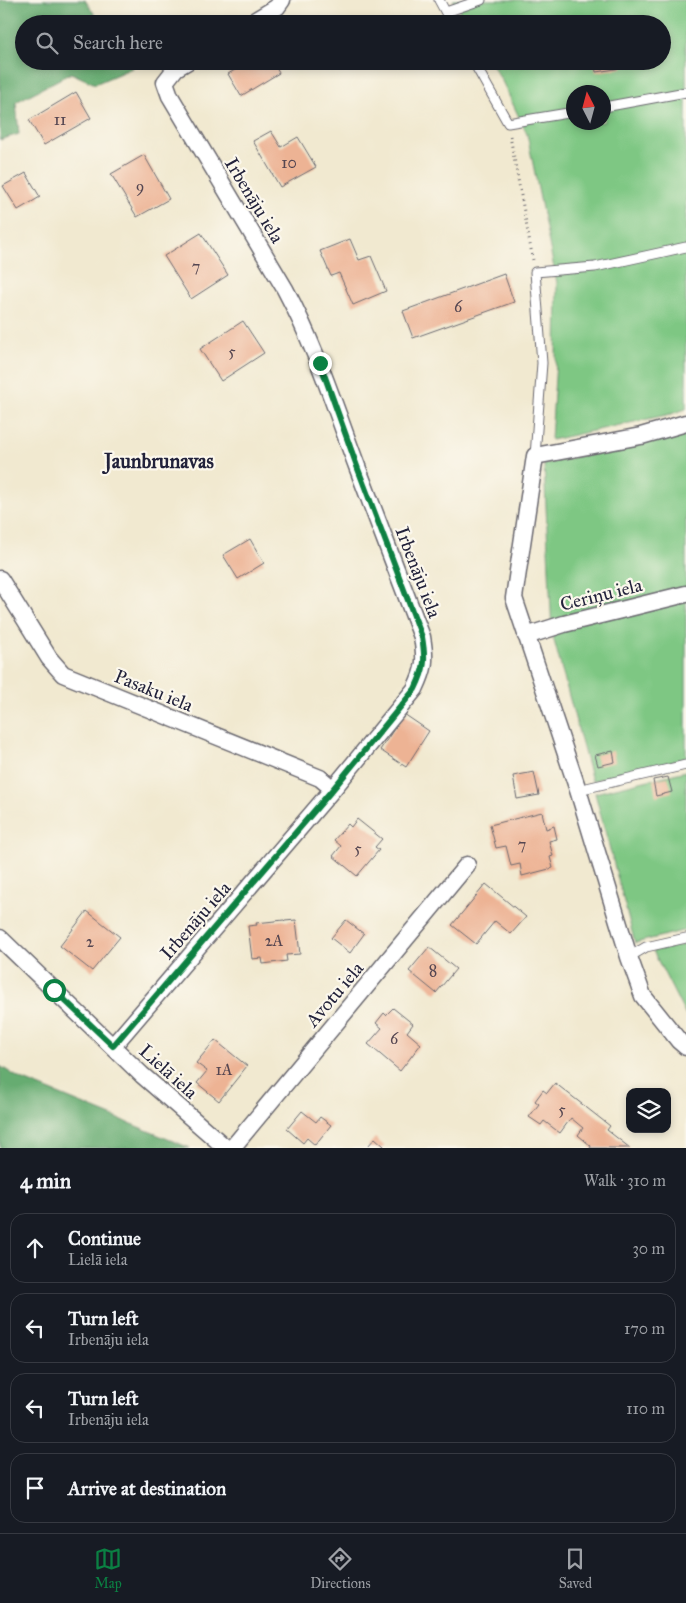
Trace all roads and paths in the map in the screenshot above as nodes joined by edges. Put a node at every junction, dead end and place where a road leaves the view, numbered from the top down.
1 (282, 0) edge
2 (439, 0) edge
3 (481, 0) edge
4 (446, 12) junction
5 (264, 15) edge
6 (448, 15) edge
7 (174, 70) edge
8 (478, 70) edge
9 (686, 92) edge
10 (611, 105) edge
11 (566, 113) edge
12 (508, 123) junction
13 (686, 247) edge
14 (535, 272) junction
15 (686, 423) edge
16 (535, 456) junction
17 (0, 579) edge
18 (686, 594) edge
19 (526, 636) junction
20 (686, 765) edge
21 (333, 789) junction
22 (578, 790) junction
23 (467, 865) dead end
24 (0, 938) edge
25 (686, 938) edge
26 (629, 957) junction
27 (113, 1046) junction
28 (686, 1047) edge
29 (226, 1148) edge
30 (232, 1148) edge

1 - 5 street
2 - 4 lane
3 - 4 lane
4 - 6 lane
7 - 21 street, Irbenāju iela
8 - 12 lane
9 - 10 lane
11 - 12 lane
12 - 14 path
13 - 14 lane
14 - 16 lane
15 - 16 street
16 - 19 street
17 - 21 street, Pasaku iela
18 - 19 street, Ceriņu iela
19 - 22 street
20 - 22 lane
21 - 27 street, Irbenāju iela
22 - 26 street
23 - 30 street, Avotu iela
24 - 27 street, Lielā iela
25 - 26 lane
26 - 28 street
27 - 29 street, Lielā iela

